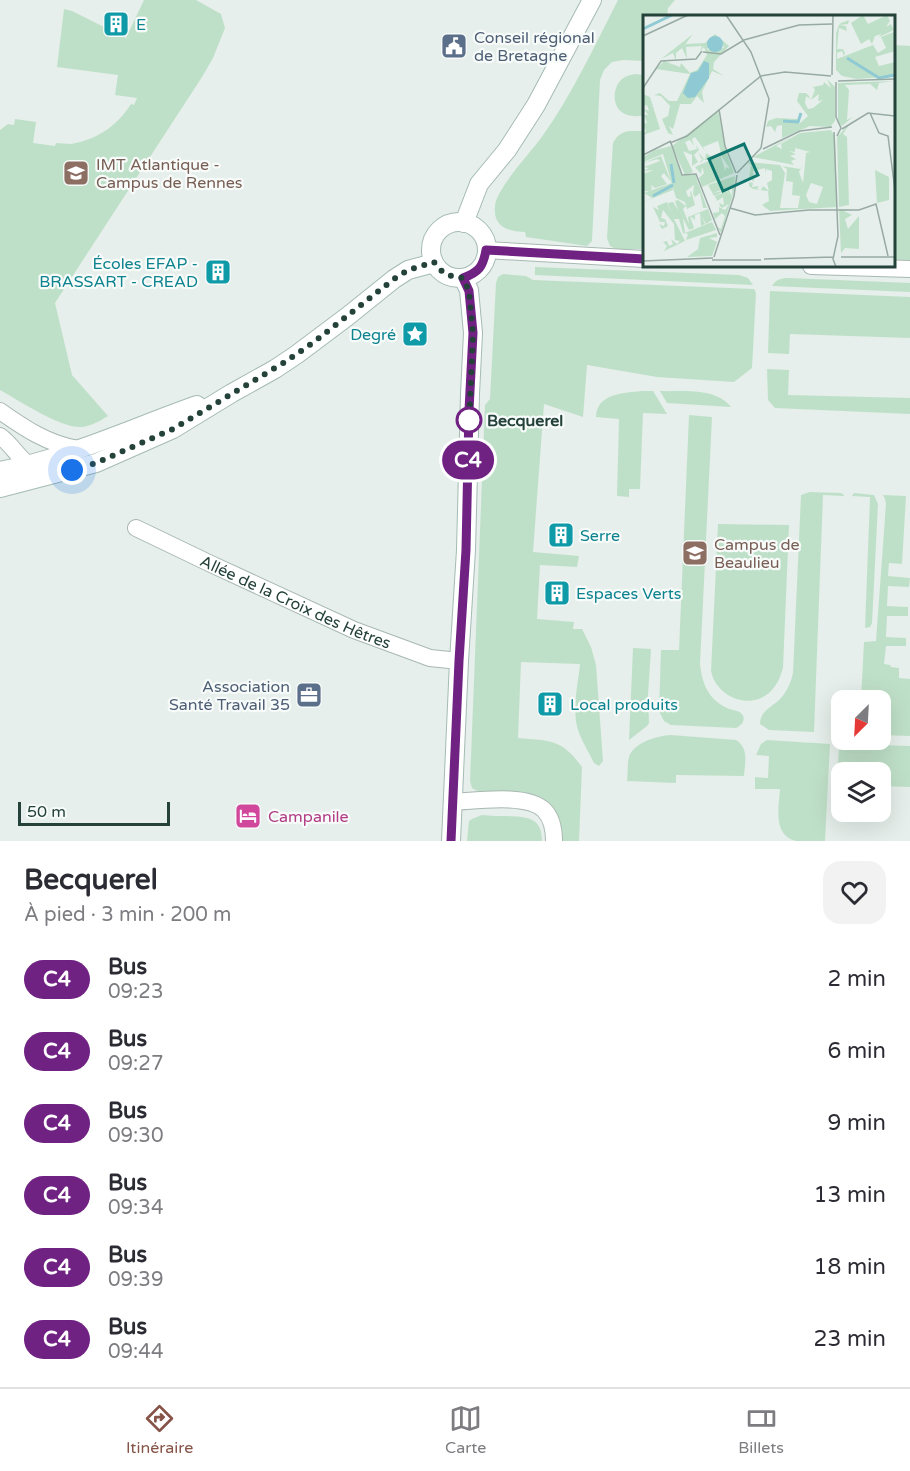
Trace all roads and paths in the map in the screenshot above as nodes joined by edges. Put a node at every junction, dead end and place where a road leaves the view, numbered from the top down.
1 (592, 0) edge
2 (464, 223) junction
3 (486, 250) junction
4 (643, 259) edge
5 (434, 262) junction
6 (844, 267) edge
7 (910, 269) edge
8 (463, 278) junction
9 (232, 393) junction
10 (0, 411) edge
11 (27, 429) junction
12 (0, 436) edge
13 (0, 445) edge
14 (78, 449) junction
15 (0, 451) edge
16 (28, 465) junction
17 (0, 471) edge
18 (56, 474) junction
19 (0, 481) edge
20 (0, 488) edge
21 (136, 528) dead end
22 (459, 661) junction
23 (452, 802) junction
24 (451, 841) edge
25 (554, 841) edge

1 - 2 main road
2 - 3 main road
2 - 5 main road
3 - 4 street
3 - 8 main road
5 - 8 main road
5 - 9 main road
6 - 7 street
8 - 22 main road
9 - 14 main road
9 - 18 main road
10 - 11 street
11 - 14 street
11 - 16 street
12 - 16 street
13 - 15 street
14 - 16 main road
16 - 17 main road
16 - 18 street
16 - 19 street
18 - 20 main road
21 - 22 street, Allée de la Croix des Hêtres
22 - 23 main road
23 - 24 main road
23 - 25 street

